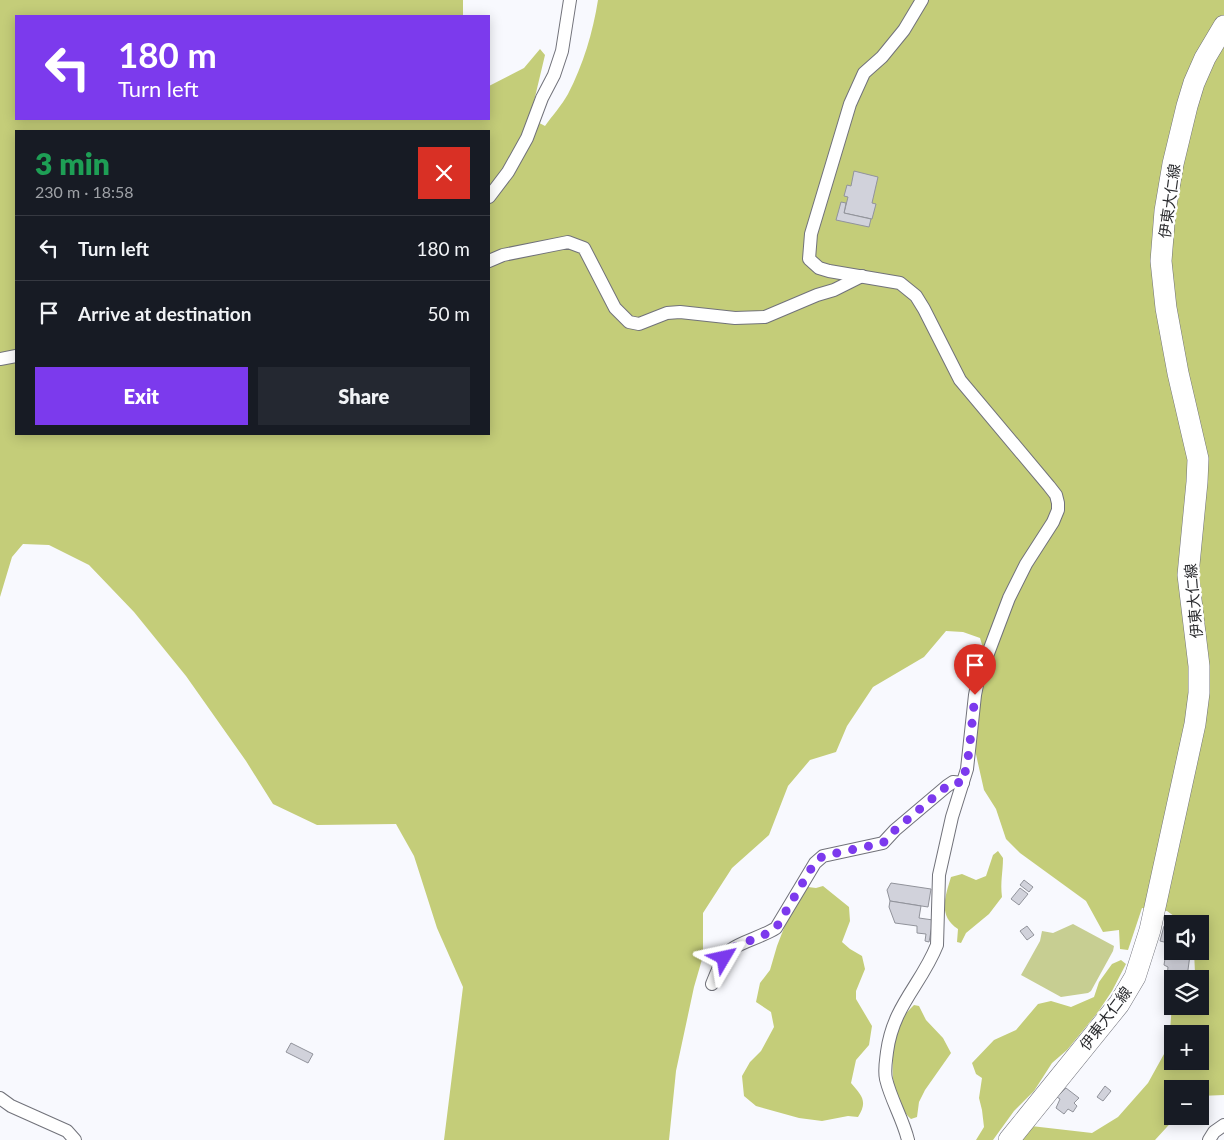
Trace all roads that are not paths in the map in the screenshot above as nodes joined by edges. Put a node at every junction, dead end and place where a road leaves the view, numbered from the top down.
1 (570, 0) edge
2 (922, 0) edge
3 (1224, 26) edge
4 (490, 196) edge
5 (490, 261) edge
6 (862, 276) junction
7 (15, 356) edge
8 (0, 359) edge
9 (963, 783) junction
10 (712, 984) dead end
11 (0, 1098) edge
12 (1224, 1125) edge
13 (75, 1140) edge
14 (908, 1140) edge
15 (1009, 1140) edge
16 (1209, 1140) edge

1 - 4 street
2 - 6 street
3 - 15 main road, 伊東大仁線
5 - 6 street
6 - 9 street
7 - 8 street
9 - 10 street
9 - 14 street
11 - 13 street
12 - 16 street

